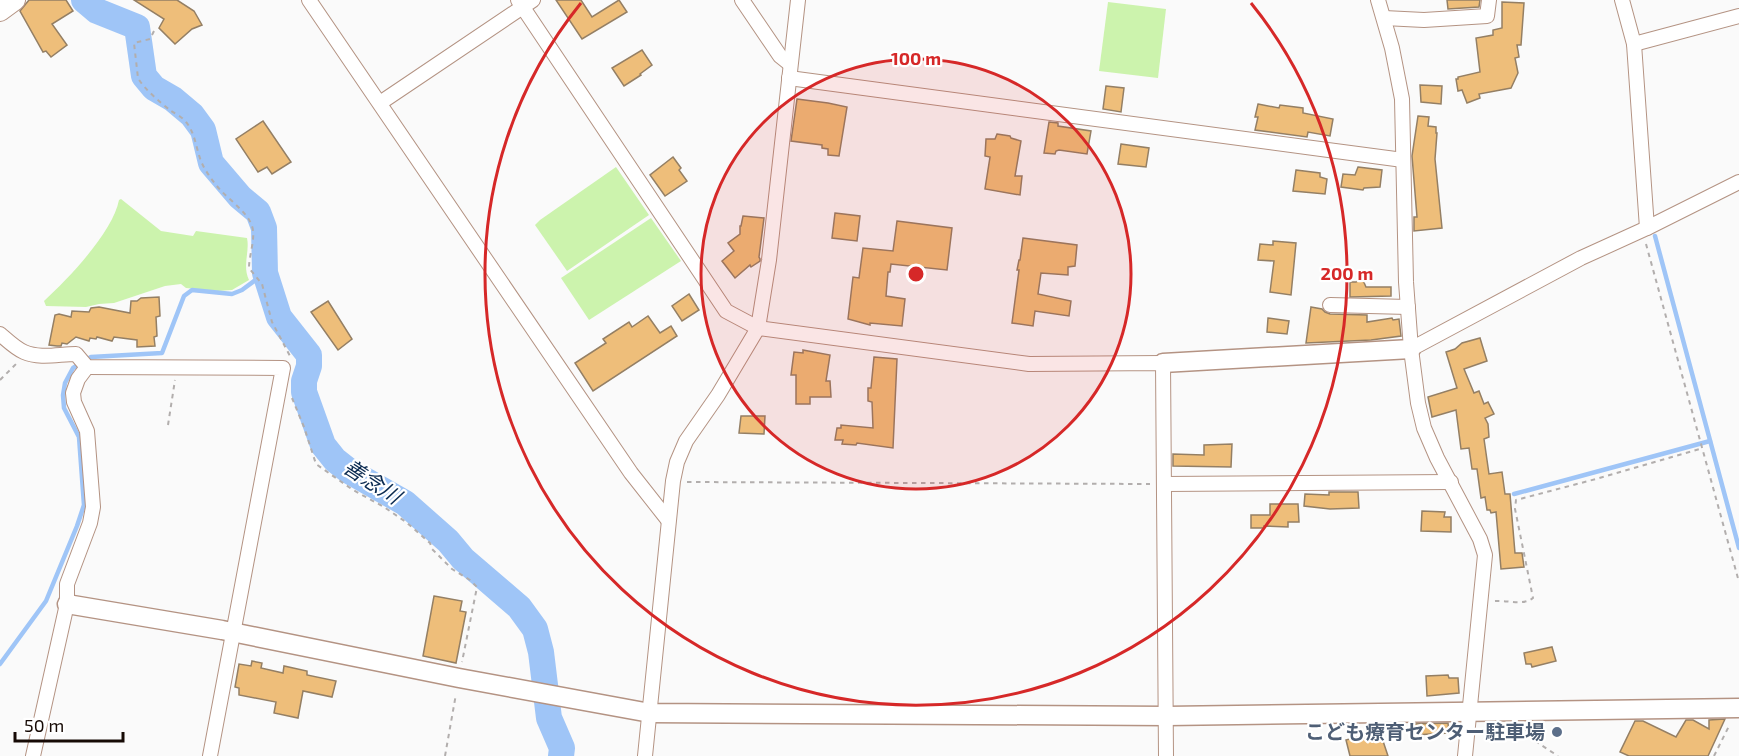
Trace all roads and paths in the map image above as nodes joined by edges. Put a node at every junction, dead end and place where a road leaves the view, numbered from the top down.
1 (15, 0) edge
2 (309, 0) edge
3 (742, 0) edge
4 (798, 0) edge
5 (1378, 0) edge
6 (1489, 0) edge
7 (1622, 0) edge
8 (525, 2) edge
9 (0, 11) edge
10 (1739, 16) edge
11 (1384, 18) junction
12 (154, 31) dead end
13 (1634, 44) junction
14 (789, 71) junction
15 (380, 103) junction
16 (1403, 160) junction
17 (1739, 182) edge
18 (1644, 229) junction
19 (1330, 306) dead end
20 (1408, 307) junction
21 (758, 328) junction
22 (0, 334) edge
23 (1411, 349) junction
24 (24, 352) junction
25 (1163, 363) junction
26 (87, 368) junction
27 (177, 368) junction
28 (283, 368) junction
29 (0, 380) edge
30 (168, 425) dead end
31 (1703, 448) junction
32 (673, 481) junction
33 (1451, 482) junction
34 (1165, 484) junction
35 (668, 520) junction
36 (1739, 582) edge
37 (1480, 601) junction
38 (67, 604) junction
39 (232, 633) junction
40 (459, 678) junction
41 (1735, 708) edge
42 (1514, 712) junction
43 (650, 713) junction
44 (1469, 713) junction
45 (1167, 716) junction
46 (33, 756) edge
47 (210, 756) edge
48 (445, 756) edge
49 (645, 756) edge
50 (1166, 756) edge
51 (1465, 756) edge
52 (1558, 756) edge
53 (1714, 756) edge

1 - 9 main road
2 - 15 street
3 - 14 street
4 - 14 street
5 - 11 street
6 - 11 street
7 - 13 street
8 - 15 street
8 - 21 street
10 - 13 street
11 - 16 street
12 - 28 path
13 - 18 street
14 - 16 street
14 - 21 street
15 - 35 street
16 - 20 street
17 - 18 street
18 - 23 street
18 - 31 path
19 - 20 street
20 - 23 street
21 - 25 street
21 - 32 street
22 - 24 street
23 - 25 street
23 - 33 street
24 - 26 street
24 - 29 path
25 - 34 street
26 - 27 street
26 - 38 street
27 - 28 street
27 - 30 path
28 - 39 street
28 - 40 path
31 - 36 path
31 - 37 path
32 - 34 path
32 - 35 street
33 - 34 street
33 - 37 street
34 - 45 street
35 - 43 street
37 - 44 street
38 - 39 street
38 - 46 street
39 - 40 street
39 - 47 street
40 - 43 street
40 - 48 path
41 - 42 street
41 - 53 path
42 - 44 street
42 - 52 path
43 - 45 street
43 - 49 street
44 - 45 street
44 - 51 street
45 - 50 street

